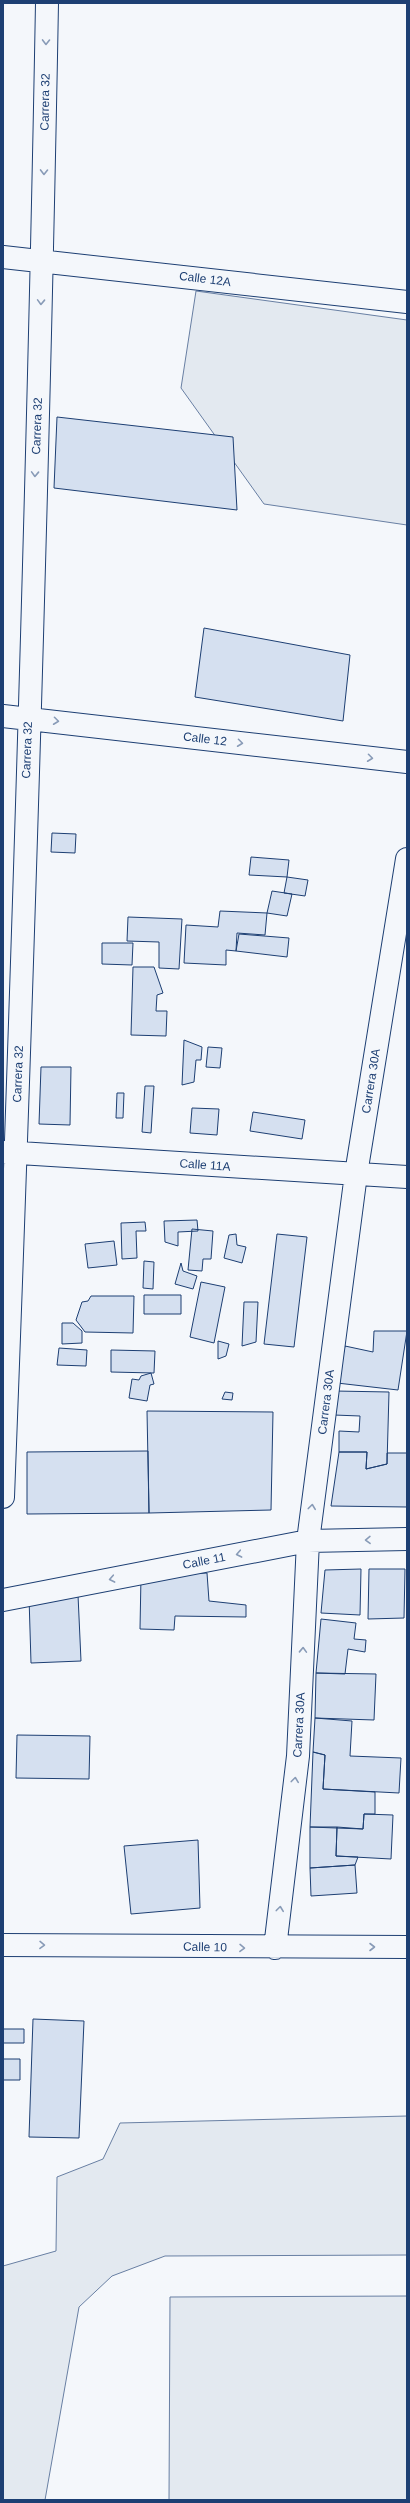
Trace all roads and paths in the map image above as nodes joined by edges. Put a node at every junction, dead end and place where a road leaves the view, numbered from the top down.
1 (47, 3) edge
2 (3, 257) edge
3 (42, 260) junction
4 (407, 302) edge
5 (3, 716) edge
6 (28, 718) junction
7 (407, 762) edge
8 (407, 859) edge
9 (10, 1153) edge
10 (356, 1174) junction
11 (407, 1177) edge
12 (3, 1497) edge
13 (407, 1539) edge
14 (308, 1541) junction
15 (3, 1600) edge
16 (3, 1945) edge
17 (407, 1947) edge
18 (275, 1948) junction

1 -> 3 street, Carrera 32
2 - 3 street, Calle 12A
3 - 4 street, Calle 12A
3 -> 6 street, Carrera 32
5 - 6 street, Calle 12
6 -> 7 street, Calle 12
6 - 9 street, Carrera 32
8 - 10 street, Carrera 30A
9 - 10 street, Calle 11A
9 - 12 street, Carrera 32
10 - 11 street, Calle 11A
14 -> 10 street, Carrera 30A
13 -> 14 street, Calle 11
14 -> 15 street, Calle 11
18 -> 14 street, Carrera 30A
16 -> 18 street, Calle 10
18 -> 17 street, Calle 10

